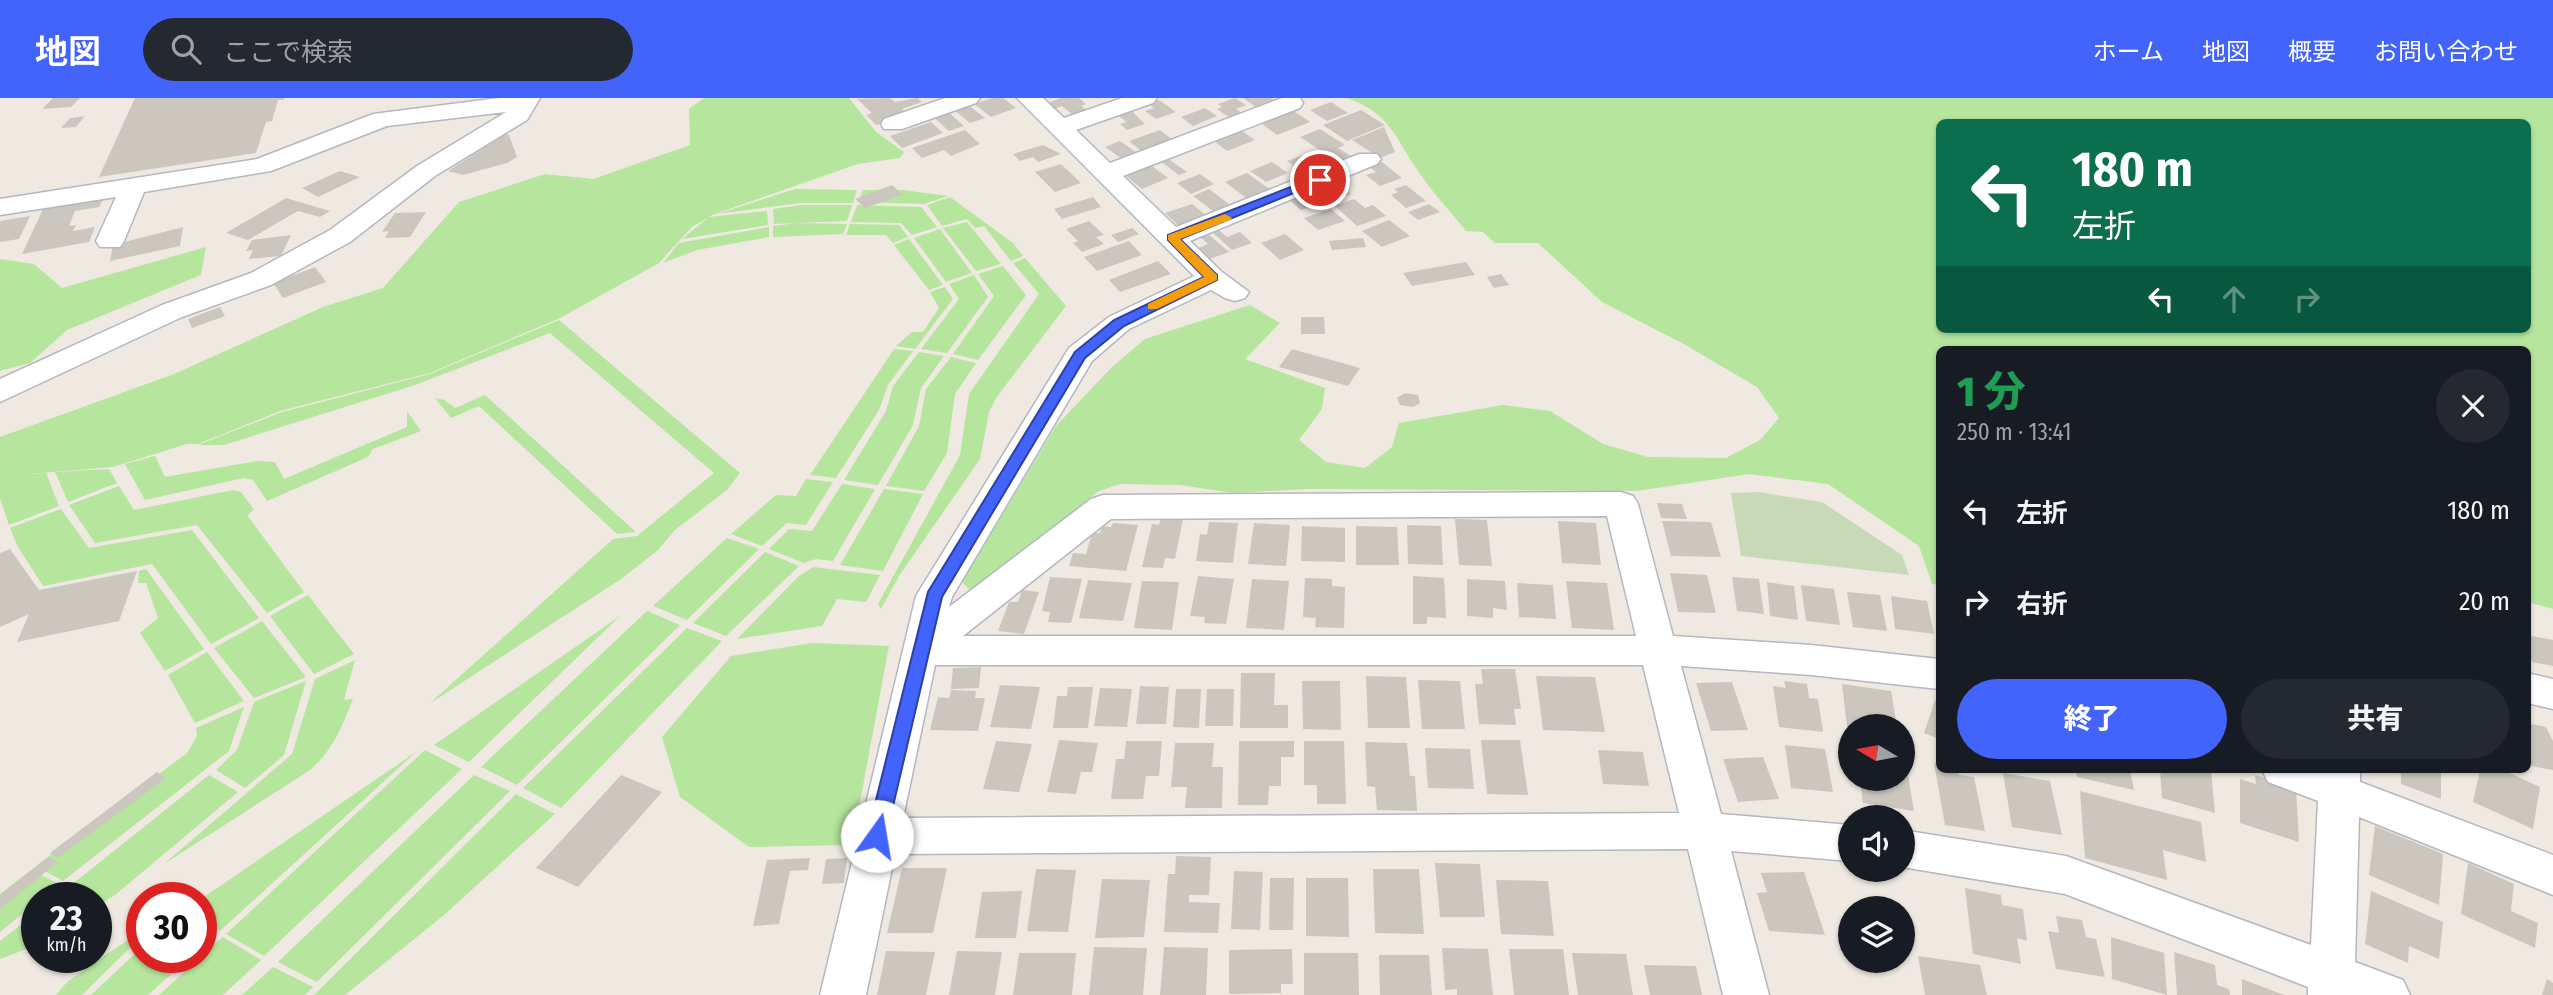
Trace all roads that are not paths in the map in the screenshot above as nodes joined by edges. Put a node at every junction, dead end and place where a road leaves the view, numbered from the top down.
1 (968, 98) edge
2 (1029, 98) edge
3 (1145, 98) edge
4 (527, 100) edge
5 (1291, 103) dead end
6 (892, 124) dead end
7 (1059, 128) junction
8 (1368, 159) dead end
9 (1108, 173) junction
10 (134, 186) junction
11 (0, 207) edge
12 (1172, 238) junction
13 (110, 241) dead end
14 (0, 392) edge
15 (1659, 650) junction
16 (919, 651) junction
17 (1936, 674) edge
18 (2531, 689) edge
19 (2553, 694) edge
20 (2299, 773) edge
21 (2339, 780) edge
22 (1702, 831) junction
23 (877, 836) junction
24 (1838, 842) edge
25 (1915, 850) edge
26 (2553, 876) edge
27 (2332, 984) edge
28 (843, 995) edge
29 (1746, 995) edge
30 (2387, 995) edge

1 - 6 street
2 - 7 street
3 - 7 street
4 - 10 street
4 - 14 street
5 - 9 street
7 - 9 street
8 - 12 street
9 - 12 street
10 - 11 street
10 - 13 street
12 - 16 street
15 - 16 street
15 - 16 street
15 - 17 street
15 - 22 street
16 - 23 street
18 - 19 street
20 - 21 street
21 - 26 street
21 - 27 street
22 - 23 street
22 - 24 street
22 - 29 street
23 - 28 street
25 - 27 street
27 - 30 street

